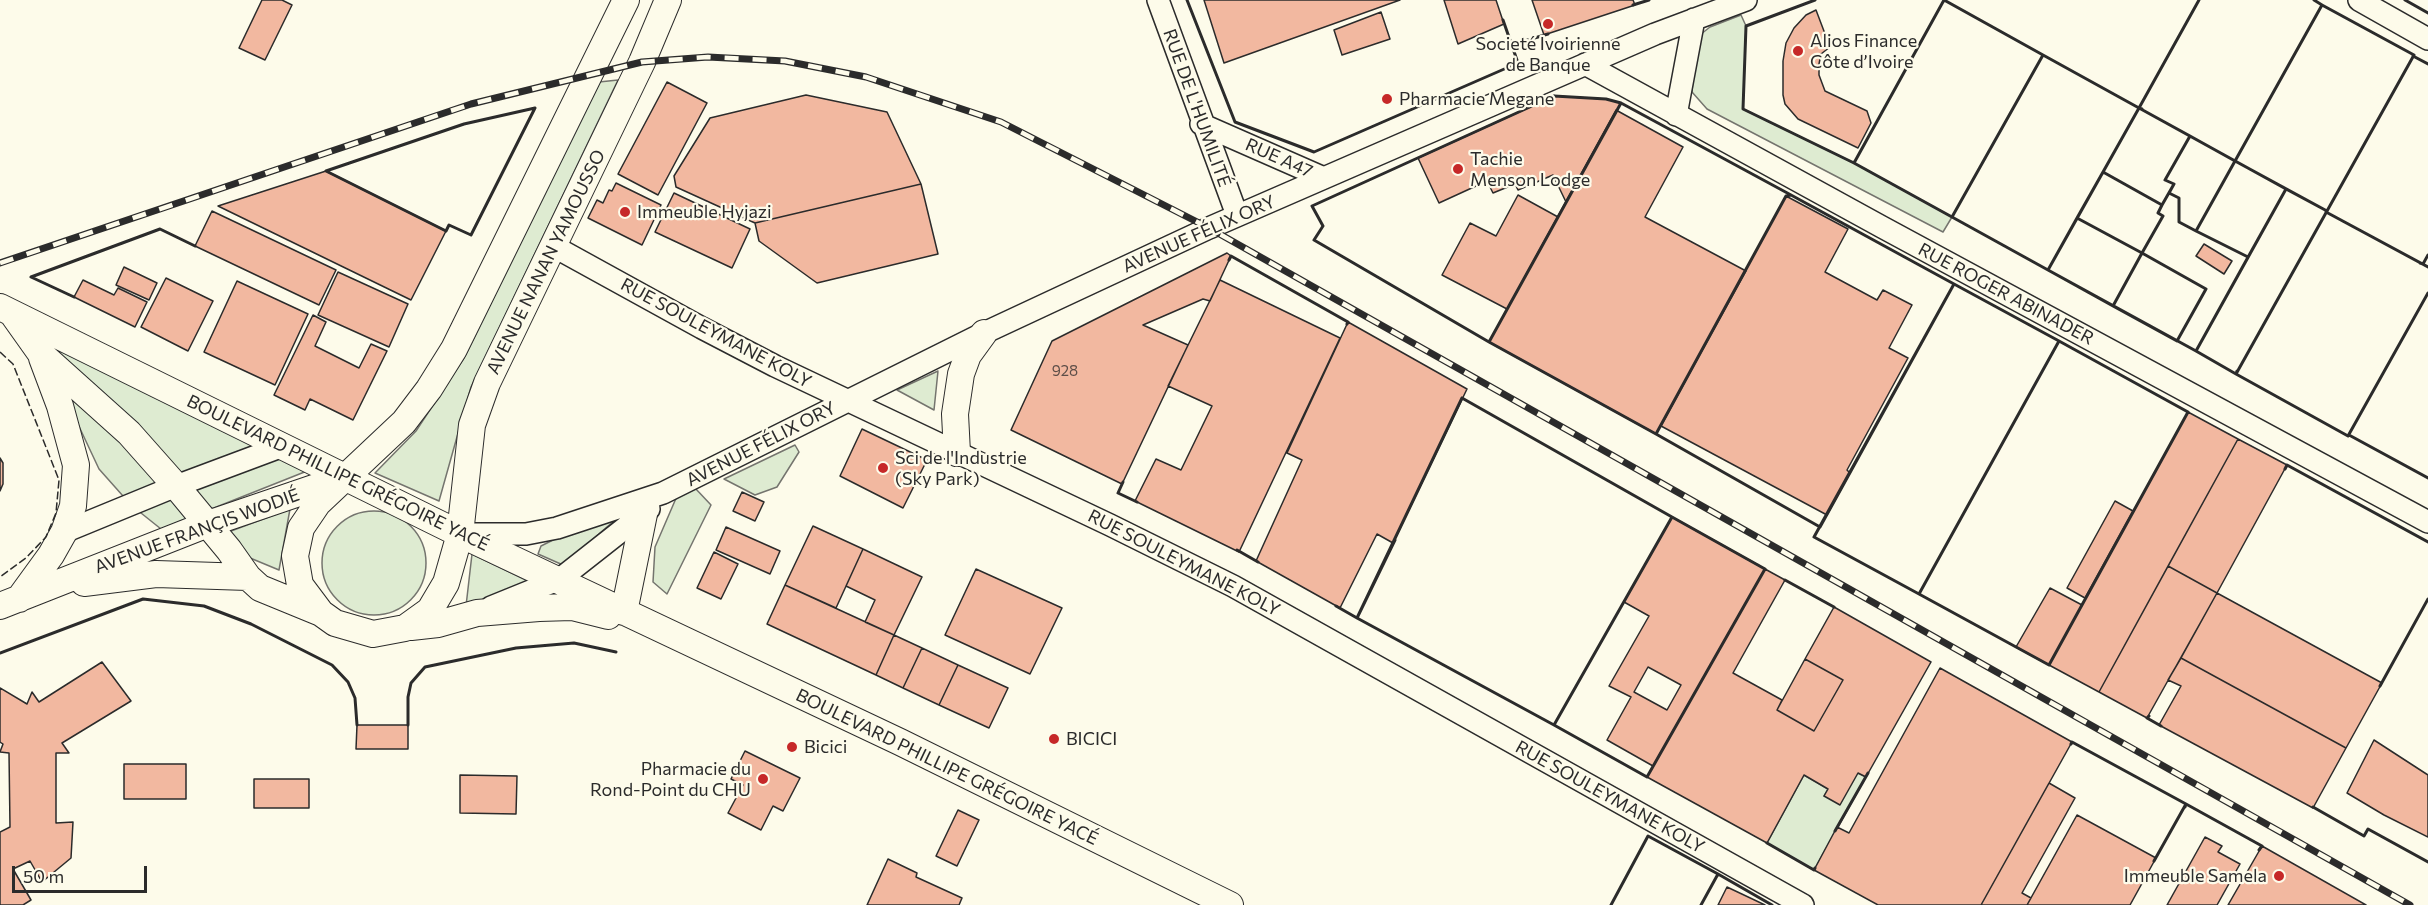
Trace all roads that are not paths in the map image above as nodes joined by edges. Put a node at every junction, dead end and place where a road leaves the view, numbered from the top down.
1 (626, 0) edge
2 (668, 0) edge
3 (1158, 0) edge
4 (1746, 0) edge
5 (2359, 0) edge
6 (1694, 19) junction
7 (2428, 39) edge
8 (1585, 64) junction
9 (1676, 115) junction
10 (1202, 124) junction
11 (1324, 178) junction
12 (1237, 215) junction
13 (553, 246) junction
14 (6, 310) edge
15 (984, 333) junction
16 (41, 354) junction
17 (847, 401) junction
18 (284, 446) junction
19 (957, 453) junction
20 (346, 477) junction
21 (176, 486) junction
22 (663, 493) junction
23 (644, 514) junction
24 (2428, 522) edge
25 (208, 524) junction
26 (64, 531) junction
27 (460, 534) junction
28 (248, 577) junction
29 (560, 579) junction
30 (48, 588) junction
31 (9, 603) edge
32 (624, 612) junction
33 (321, 613) junction
34 (477, 613) junction
35 (405, 628) junction
36 (663, 631) junction
37 (1230, 905) edge
38 (1803, 905) edge

1 - 20 main road
2 - 13 main road, AVENUE NANAN YAMOUSSO
3 - 10 street, RUE DE L'HUMILITÉ
4 - 6 street, AVENUE FÉLIX ORY
5 - 7 street
6 - 8 street, AVENUE FÉLIX ORY
6 - 9 street
8 - 9 street, RUE ROGER ABINADER
8 - 11 street, AVENUE FÉLIX ORY
9 - 24 street, RUE ROGER ABINADER
10 - 11 street, RUE A47
10 - 12 street, RUE DE L'HUMILITÉ
11 - 12 street, AVENUE FÉLIX ORY
12 - 15 street, AVENUE FÉLIX ORY
13 - 17 street, RUE SOULEYMANE KOLY
13 - 27 main road, AVENUE NANAN YAMOUSSO
14 - 16 main road, BOULEVARD PHILLIPE GRÉGOIRE YACÉ
14 - 18 main road, BOULEVARD PHILLIPE GRÉGOIRE YACÉ
15 - 17 street, AVENUE FÉLIX ORY
15 - 19 main road
16 - 21 main road, BOULEVARD PHILLIPE GRÉGOIRE YACÉ
16 - 26 main road
17 - 19 street, RUE SOULEYMANE KOLY
17 - 22 street, AVENUE FÉLIX ORY
18 - 20 main road, BOULEVARD PHILLIPE GRÉGOIRE YACÉ
18 - 21 street
19 - 38 street, RUE SOULEYMANE KOLY
20 - 25 main road, AVENUE FRANÇIS WODIÉ
20 - 27 main road, BOULEVARD PHILLIPE GRÉGOIRE YACÉ
20 - 33 main road
21 - 25 main road, BOULEVARD PHILLIPE GRÉGOIRE YACÉ
21 - 26 street
22 - 23 street, AVENUE FÉLIX ORY
22 - 27 street, AVENUE FÉLIX ORY
23 - 29 street, AVENUE FÉLIX ORY
23 - 32 main road
25 - 28 main road, BOULEVARD PHILLIPE GRÉGOIRE YACÉ
25 - 30 main road, AVENUE FRANÇIS WODIÉ
26 - 31 main road
27 - 29 main road, BOULEVARD PHILLIPE GRÉGOIRE YACÉ
27 - 35 main road
28 - 30 main road, AVENUE FRANÇIS WODIÉ
28 - 33 main road, BOULEVARD PHILLIPE GRÉGOIRE YACÉ
29 - 32 main road, BOULEVARD PHILLIPE GRÉGOIRE YACÉ
29 - 34 street, AVENUE FÉLIX ORY
30 - 31 main road, AVENUE FRANÇIS WODIÉ
32 - 36 main road, BOULEVARD PHILLIPE GRÉGOIRE YACÉ
33 - 35 main road
34 - 35 main road, BOULEVARD PHILLIPE GRÉGOIRE YACÉ
34 - 36 main road, BOULEVARD PHILLIPE GRÉGOIRE YACÉ
36 - 37 main road, BOULEVARD PHILLIPE GRÉGOIRE YACÉ

